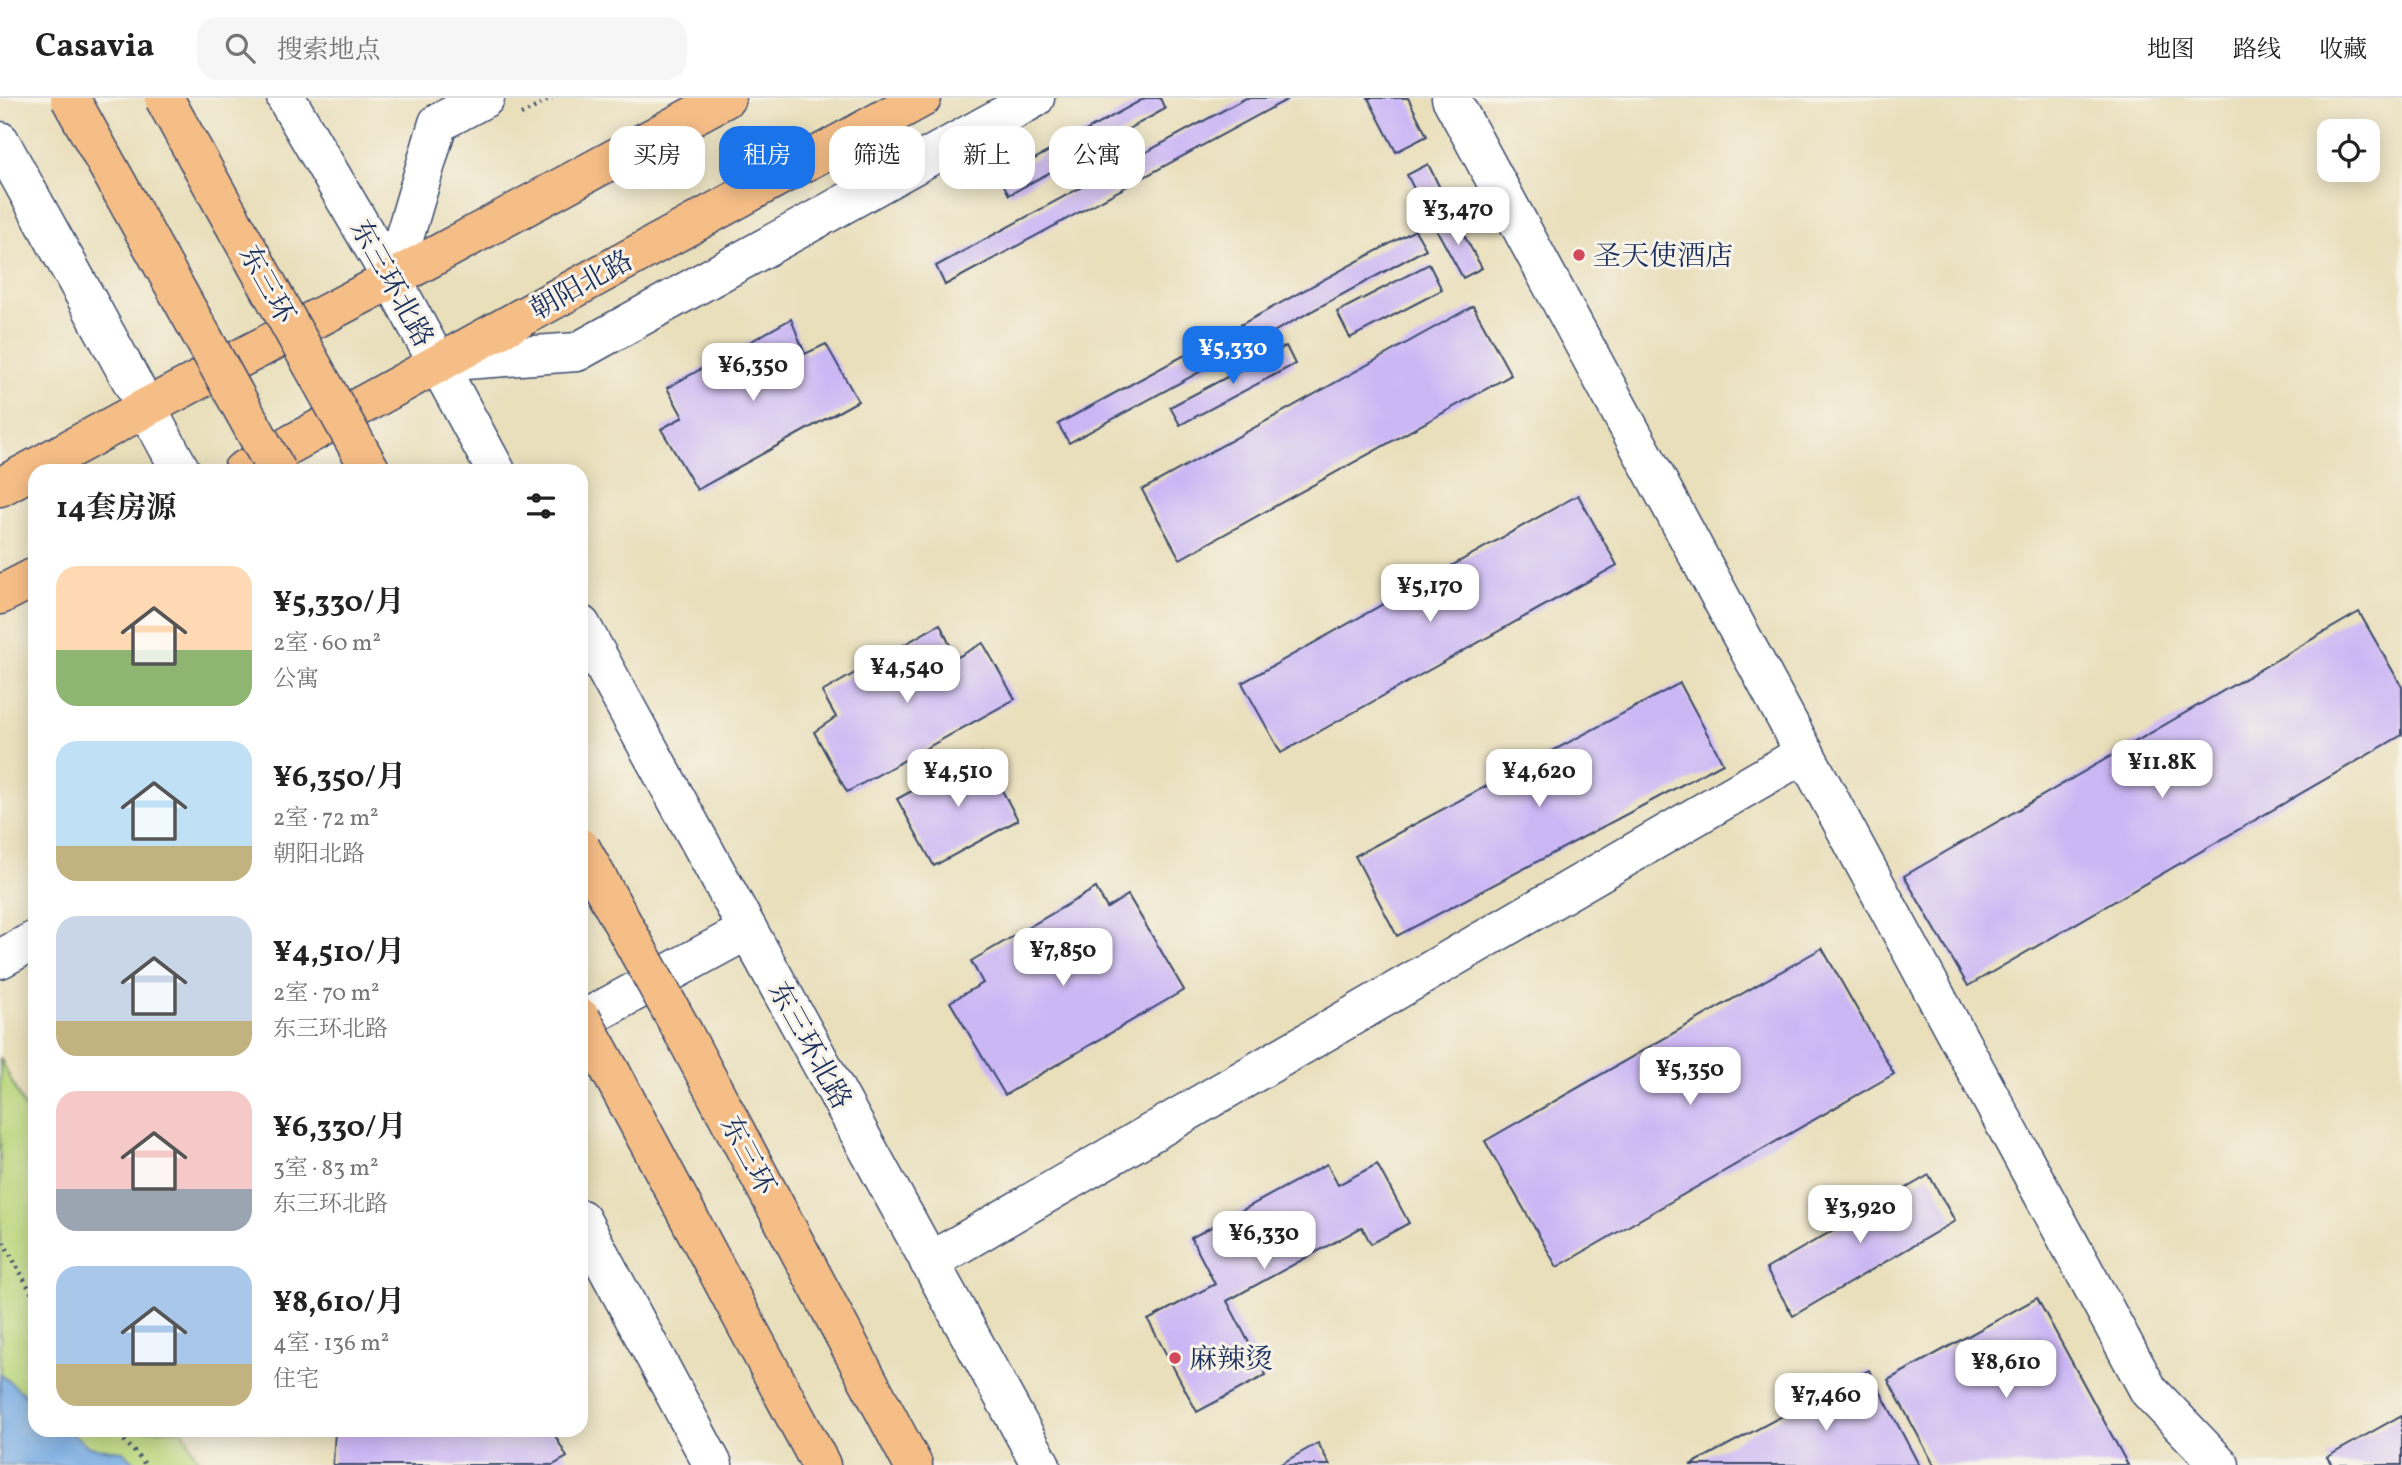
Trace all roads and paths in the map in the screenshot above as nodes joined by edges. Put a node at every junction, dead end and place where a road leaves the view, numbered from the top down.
1 (70, 98) edge
2 (164, 98) edge
3 (286, 98) edge
4 (485, 98) edge
5 (726, 98) edge
6 (922, 98) edge
7 (1035, 98) edge
8 (1451, 98) edge
9 (0, 141) edge
10 (392, 279) junction
11 (437, 362) junction
12 (147, 407) junction
13 (42, 464) edge
14 (177, 464) edge
15 (255, 464) edge
16 (273, 464) edge
17 (368, 464) edge
18 (492, 464) edge
19 (28, 472) edge
20 (0, 487) edge
21 (28, 581) edge
22 (0, 595) edge
23 (588, 638) edge
24 (1805, 753) junction
25 (588, 861) edge
26 (748, 930) junction
27 (28, 944) edge
28 (0, 959) edge
29 (588, 1016) edge
30 (588, 1032) edge
31 (588, 1232) edge
32 (0, 1236) edge
33 (929, 1262) junction
34 (28, 1286) edge
35 (121, 1437) edge
36 (146, 1465) edge
37 (713, 1465) edge
38 (821, 1465) edge
39 (914, 1465) edge
40 (1041, 1465) edge
41 (2220, 1465) edge

1 - 16 main road, bridge
2 - 17 main road, 东三环, bridge
3 - 10 street, 东三环北路
4 - 10 street
5 - 10 main road
6 - 11 main road, 朝阳北路
7 - 11 street
8 - 24 street
9 - 12 street
10 - 11 street, 东三环北路
10 - 12 main road
11 - 15 main road, 朝阳北路
11 - 18 street, 东三环北路
12 - 13 main road
12 - 14 street
19 - 20 main road
21 - 22 main road
23 - 26 street, 东三环北路
24 - 33 street
24 - 41 street
25 - 39 main road, 东三环, bridge
26 - 29 street
26 - 33 street, 东三环北路
27 - 28 street
30 - 38 main road, bridge
31 - 37 street
32 - 34 path
33 - 40 street, 东三环北路
35 - 36 path

